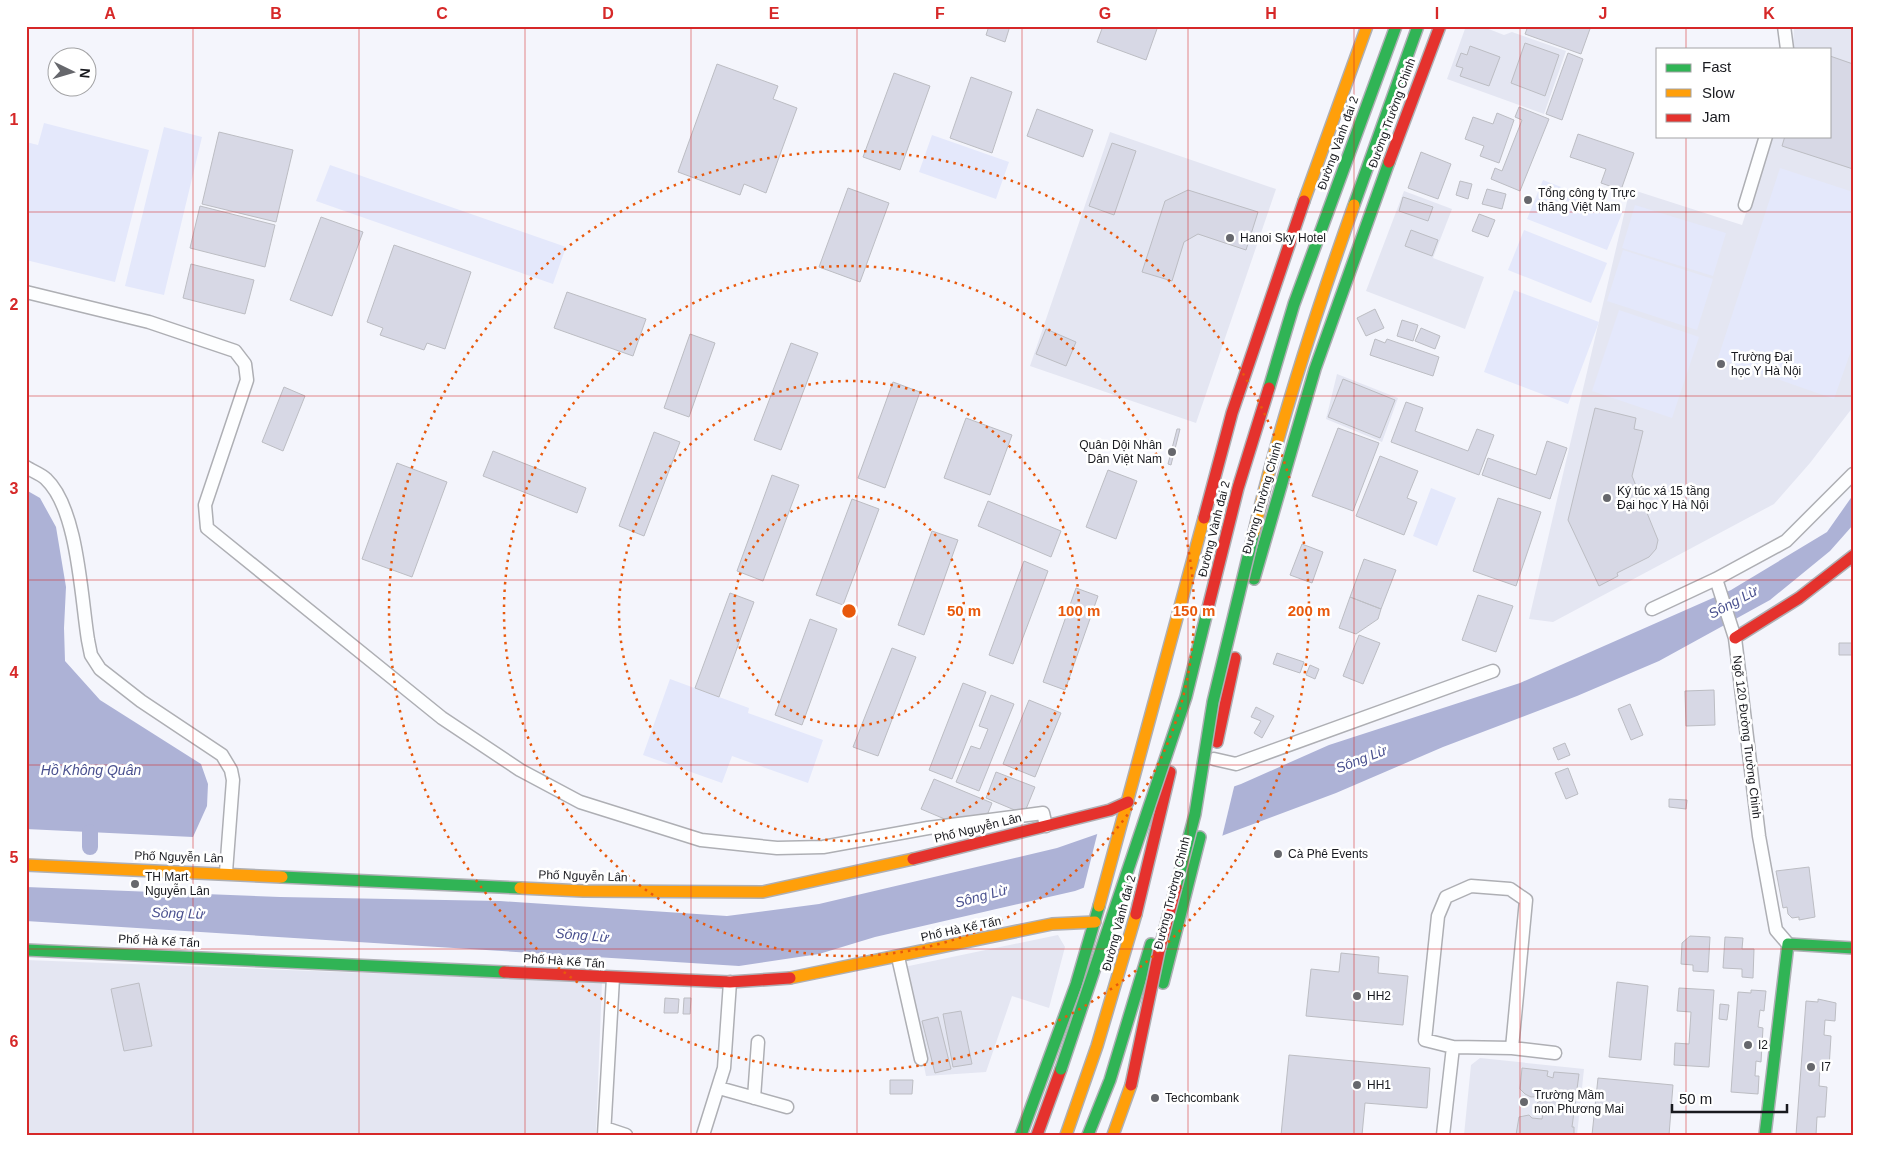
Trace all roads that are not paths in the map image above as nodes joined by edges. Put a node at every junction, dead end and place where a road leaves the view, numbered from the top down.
1 (1367, 26) edge
2 (1396, 26) edge
3 (1418, 26) edge
4 (1440, 26) edge
5 (1784, 26) edge
6 (1787, 48) edge
7 (1765, 138) edge
8 (1745, 205) dead end
9 (26, 292) edge
10 (26, 467) edge
11 (1224, 473) junction
12 (1853, 474) edge
13 (1274, 500) junction
14 (1853, 556) edge
15 (1716, 579) junction
16 (1652, 609) dead end
17 (1735, 638) junction
18 (1493, 671) dead end
19 (1186, 697) junction
20 (1213, 702) junction
21 (1214, 759) junction
22 (1128, 802) junction
23 (1046, 826) junction
24 (26, 864) edge
25 (226, 872) junction
26 (1095, 922) junction
27 (1788, 944) junction
28 (1853, 948) edge
29 (26, 950) edge
30 (898, 957) junction
31 (613, 978) junction
32 (730, 982) junction
33 (1076, 985) junction
34 (1161, 991) junction
35 (758, 1042) dead end
36 (1453, 1047) junction
37 (1512, 1048) junction
38 (1555, 1053) dead end
39 (921, 1059) dead end
40 (719, 1088) junction
41 (754, 1098) junction
42 (787, 1108) dead end
43 (605, 1131) edge
44 (626, 1135) edge
45 (703, 1135) edge
46 (1021, 1135) edge
47 (1037, 1135) edge
48 (1049, 1135) edge
49 (1066, 1135) edge
50 (1088, 1135) edge
51 (1103, 1135) edge
52 (1113, 1135) edge
53 (1124, 1135) edge
54 (1443, 1135) edge
55 (1765, 1135) edge

1 - 11 main road
2 - 19 main road, Đường Vành đai 2, bridge
3 - 20 main road, bridge
4 - 13 main road, Đường Trường Chinh
5 - 6 street
7 - 8 street
9 - 23 street
10 - 25 street
11 - 13 main road
11 - 22 main road
12 - 15 street
13 - 21 main road, Đường Trường Chinh
14 - 17 main road, Ngõ 120 Đường Trường Chinh
15 - 16 street
15 - 17 street
17 - 27 street, Ngõ 120 Đường Trường Chinh
18 - 21 street
19 - 47 main road, bridge
19 - 49 main road, Đường Vành đai 2, bridge
20 - 50 main road, bridge
20 - 52 main road, bridge
21 - 34 main road, Đường Trường Chinh
22 - 23 main road, Phố Nguyễn Lân
22 - 26 main road
23 - 25 main road, Phố Nguyễn Lân
24 - 25 main road, Phố Nguyễn Lân
26 - 30 main road, Phố Hà Kế Tấn
26 - 33 main road
27 - 28 main road
27 - 55 main road
29 - 31 main road, Phố Hà Kế Tấn
30 - 32 main road, Phố Hà Kế Tấn
30 - 39 street
31 - 32 main road, Phố Hà Kế Tấn
31 - 43 street
32 - 40 street
33 - 46 main road
33 - 48 main road
34 - 51 main road, Đường Trường Chinh
34 - 53 main road, Đường Trường Chinh
35 - 41 street
36 - 37 street
36 - 37 street
36 - 54 street
37 - 38 street
40 - 41 street
40 - 45 street
41 - 42 street
43 - 44 street

